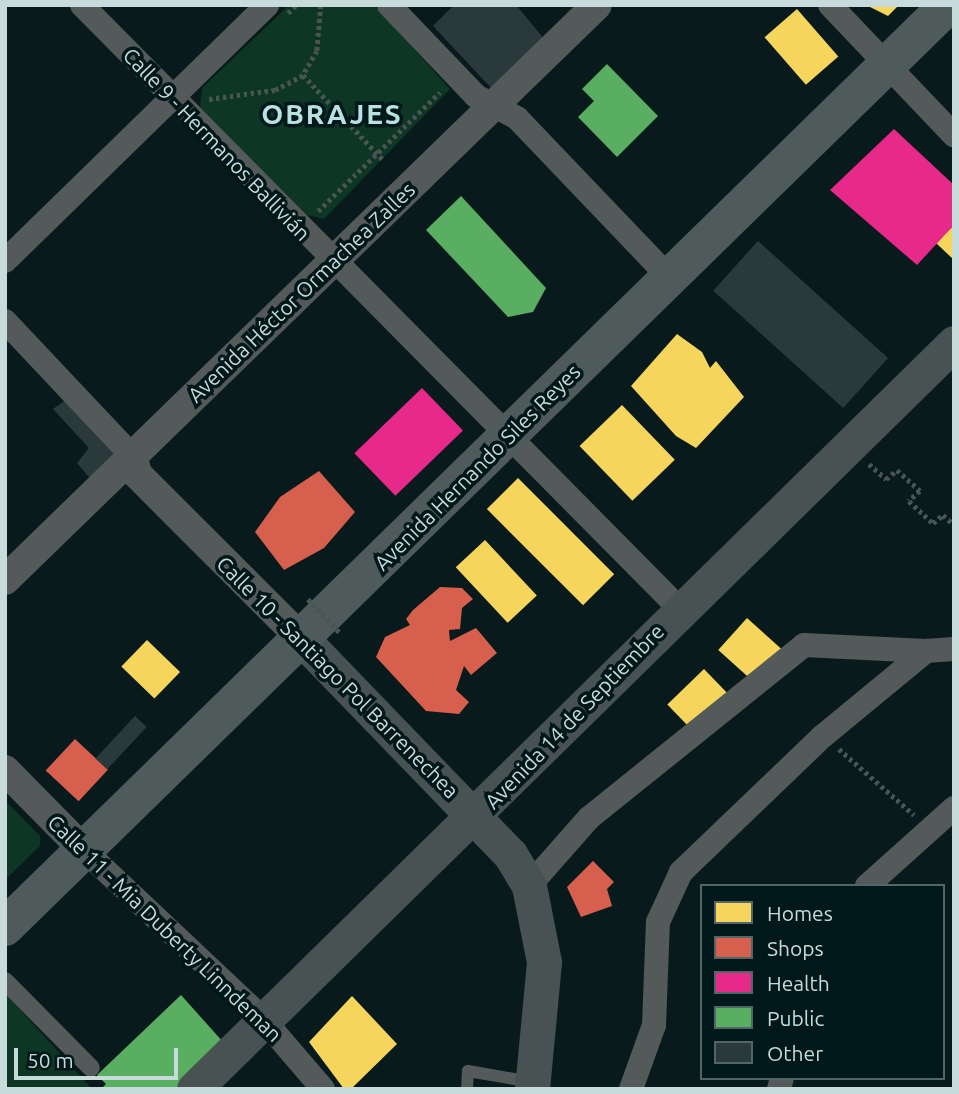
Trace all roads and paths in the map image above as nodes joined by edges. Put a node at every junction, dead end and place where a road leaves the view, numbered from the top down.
1 (82, 5) edge
2 (296, 5) edge
3 (321, 5) edge
4 (389, 5) edge
5 (597, 5) edge
6 (830, 5) edge
7 (948, 5) edge
8 (272, 14) edge
9 (887, 64) junction
10 (303, 75) junction
11 (441, 82) dead end
12 (211, 86) dead end
13 (209, 99) junction
14 (174, 100) junction
15 (494, 105) junction
16 (210, 107) dead end
17 (954, 135) edge
18 (379, 156) junction
19 (384, 161) dead end
20 (311, 209) dead end
21 (5, 261) edge
22 (332, 262) junction
23 (671, 279) junction
24 (5, 320) edge
25 (954, 343) edge
26 (506, 436) junction
27 (843, 451) junction
28 (133, 457) junction
29 (954, 525) edge
30 (5, 580) edge
31 (308, 599) dead end
32 (680, 609) junction
33 (340, 633) dead end
34 (303, 640) junction
35 (954, 649) edge
36 (926, 651) junction
37 (823, 736) junction
38 (5, 770) edge
39 (954, 808) edge
40 (476, 817) junction
41 (944, 828) edge
42 (85, 851) junction
43 (870, 884) edge
44 (529, 886) junction
45 (5, 928) edge
46 (5, 981) edge
47 (263, 1019) junction
48 (91, 1068) dead end
49 (532, 1085) edge
50 (194, 1089) edge
51 (323, 1089) edge
52 (467, 1089) edge
53 (631, 1089) edge

1 - 14 street, Calle 9 - Hermanos Ballivián
2 - 8 path
3 - 10 path
4 - 15 street
5 - 15 street, Avenida Héctor Ormachea Zalles
6 - 9 street
7 - 9 main road, Avenida Hernando Siles Reyes
8 - 14 street
9 - 17 street
9 - 23 main road, Avenida Hernando Siles Reyes
10 - 13 path
10 - 18 path
11 - 18 path
12 - 13 path
13 - 16 path
14 - 21 street
14 - 22 street, Calle 9 - Hermanos Ballivián
15 - 22 street, Avenida Héctor Ormachea Zalles
15 - 23 street
18 - 19 path
18 - 20 path
22 - 26 street, Calle 9 - Hermanos Ballivián
22 - 28 street, Avenida Héctor Ormachea Zalles
23 - 26 main road, Avenida Hernando Siles Reyes
24 - 28 street, Calle 10 - Santiago Pol Barrenechea
25 - 27 main road, Avenida 14 de Septiembre
26 - 32 street, Calle 9 - Hermanos Ballivián
26 - 34 main road, Avenida Hernando Siles Reyes
27 - 29 path
27 - 32 main road, Avenida 14 de Septiembre
28 - 30 street, Avenida Héctor Ormachea Zalles
28 - 34 street, Calle 10 - Santiago Pol Barrenechea
31 - 33 path, bridge
32 - 40 main road, Avenida 14 de Septiembre
34 - 40 main road, Calle 10 - Santiago Pol Barrenechea
34 - 42 main road, Avenida Hernando Siles Reyes
35 - 36 street
36 - 37 street
36 - 44 street
37 - 41 path
37 - 53 street
38 - 42 street, Calle 11 - Mia Duberty Linndeman
39 - 41 street
40 - 44 main road, Calle 10 - Santiago Pol Barrenechea
40 - 47 main road, Avenida 14 de Septiembre
41 - 43 street
42 - 45 main road, Avenida Hernando Siles Reyes
42 - 47 street, Calle 11 - Mia Duberty Linndeman
44 - 49 main road, Calle 10 - Santiago Pol Barrenechea
46 - 48 street
47 - 50 main road, Avenida 14 de Septiembre
47 - 51 street, Calle 11 - Mia Duberty Linndeman
49 - 52 lane

